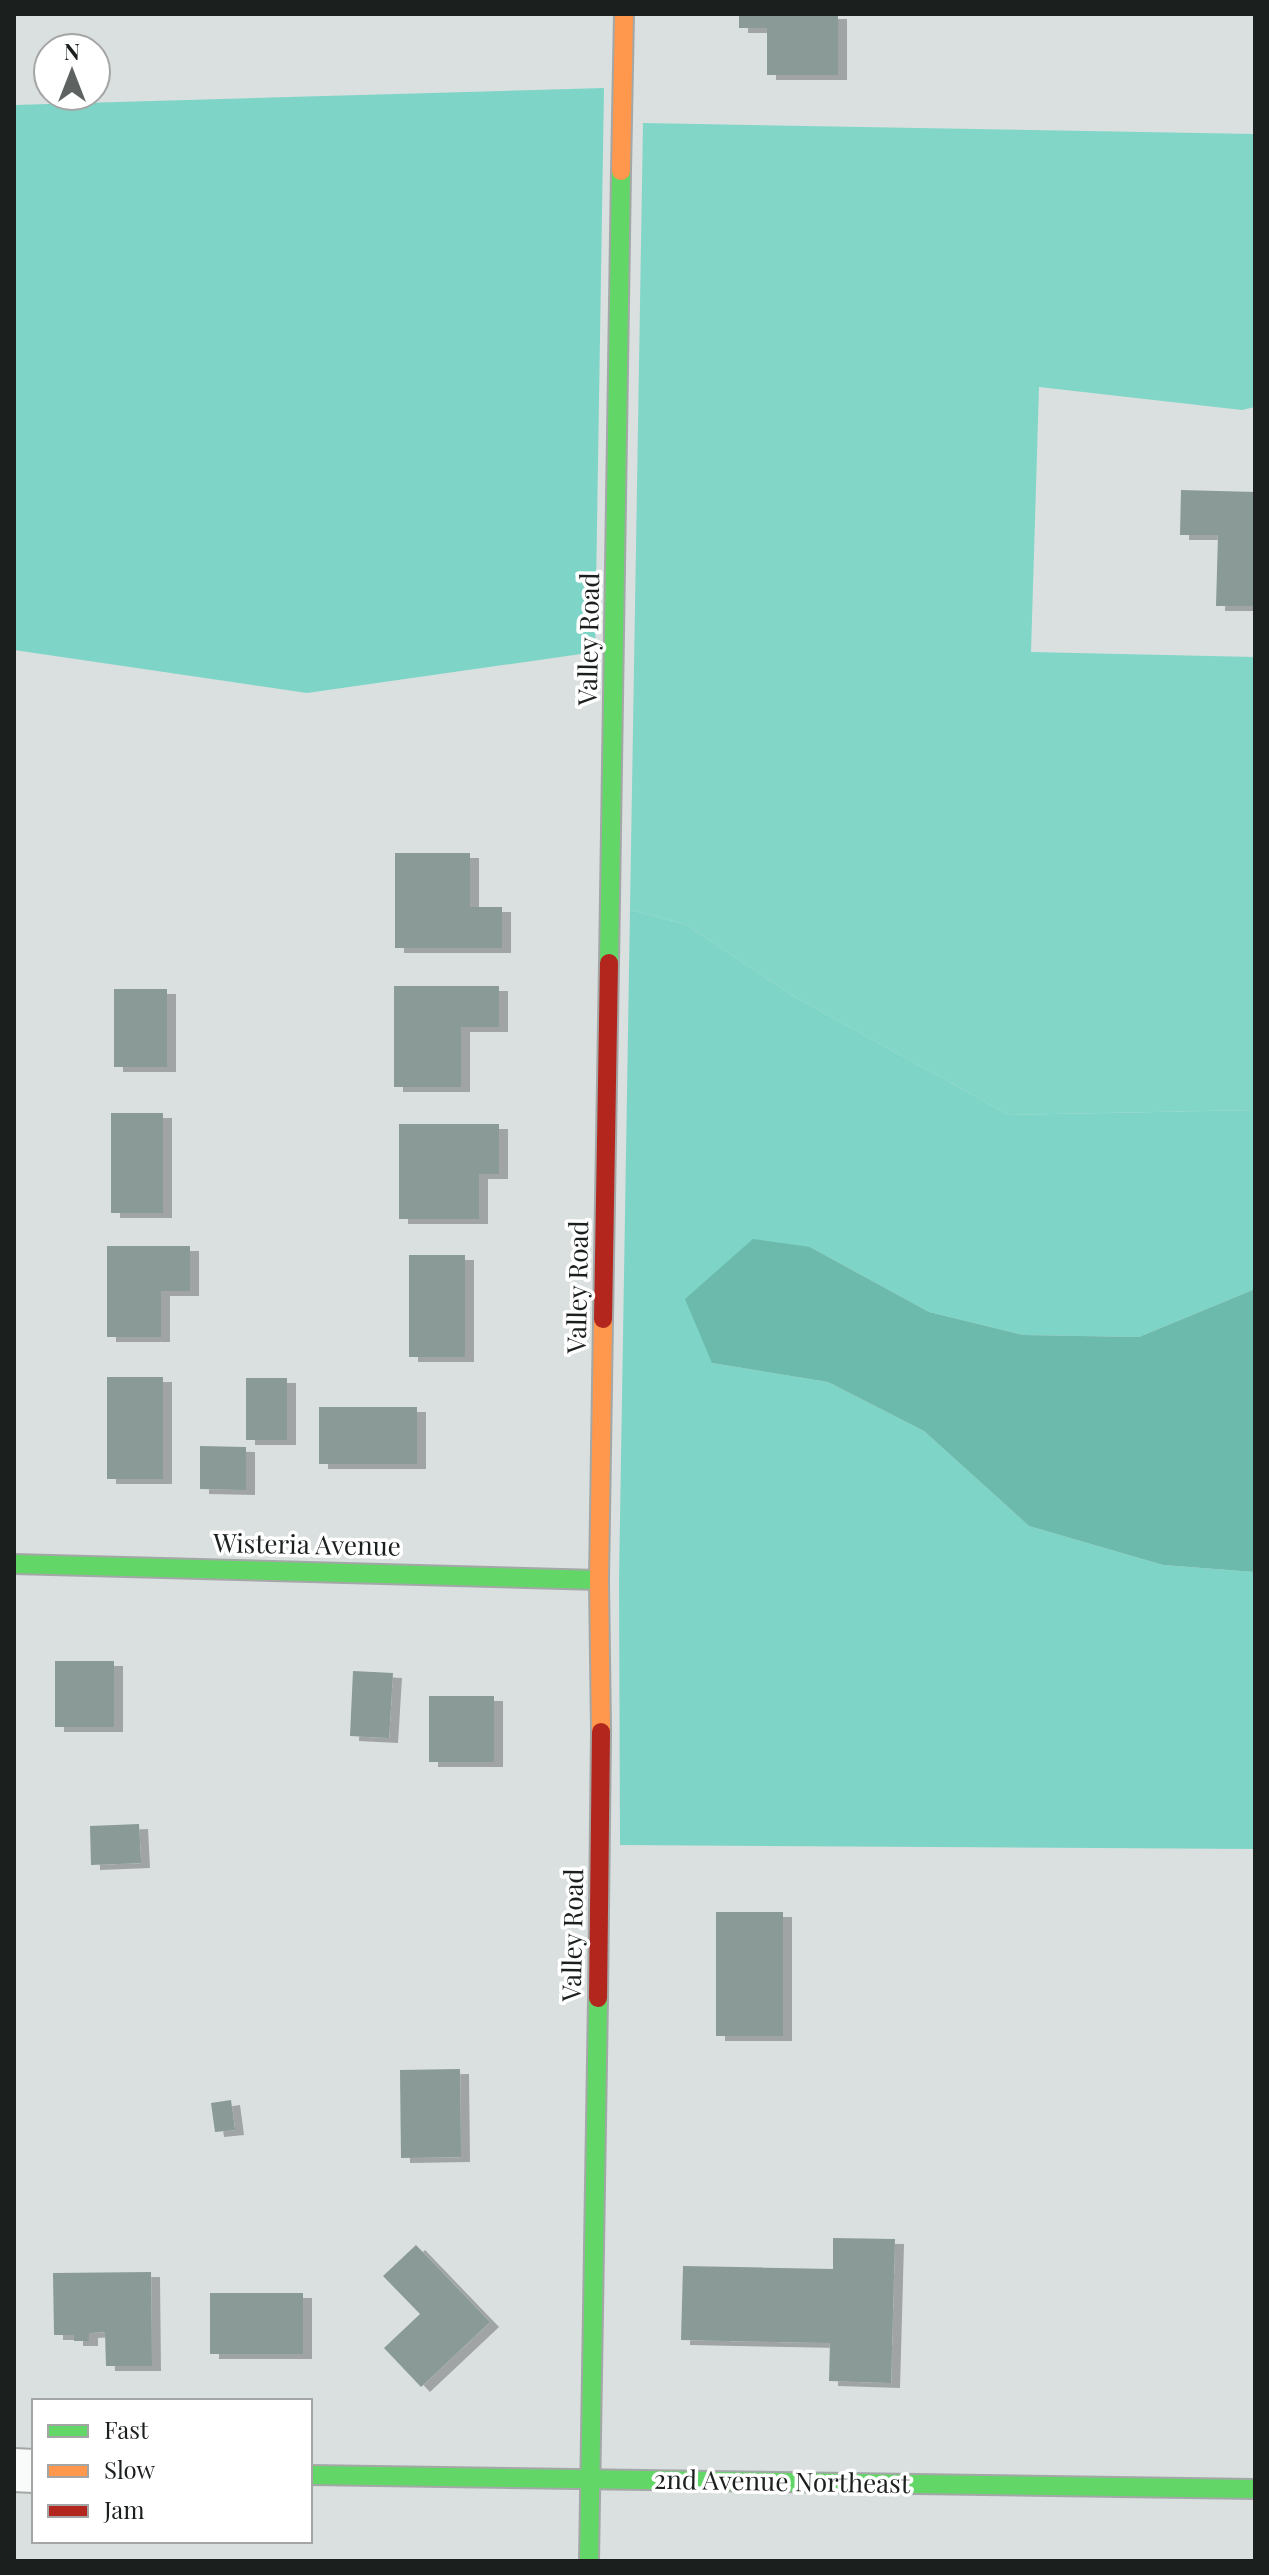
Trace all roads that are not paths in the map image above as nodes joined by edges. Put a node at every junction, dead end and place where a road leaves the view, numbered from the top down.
1 (624, 14) edge
2 (14, 1564) edge
3 (599, 1580) junction
4 (312, 2475) edge
5 (590, 2479) junction
6 (1255, 2489) edge
7 (589, 2561) edge

1 - 3 street, Valley Road
2 - 3 street, Wisteria Avenue
3 - 5 street, Valley Road
4 - 5 street, 2nd Avenue Northeast
5 - 6 street, 2nd Avenue Northeast
5 - 7 street, Valley Road

